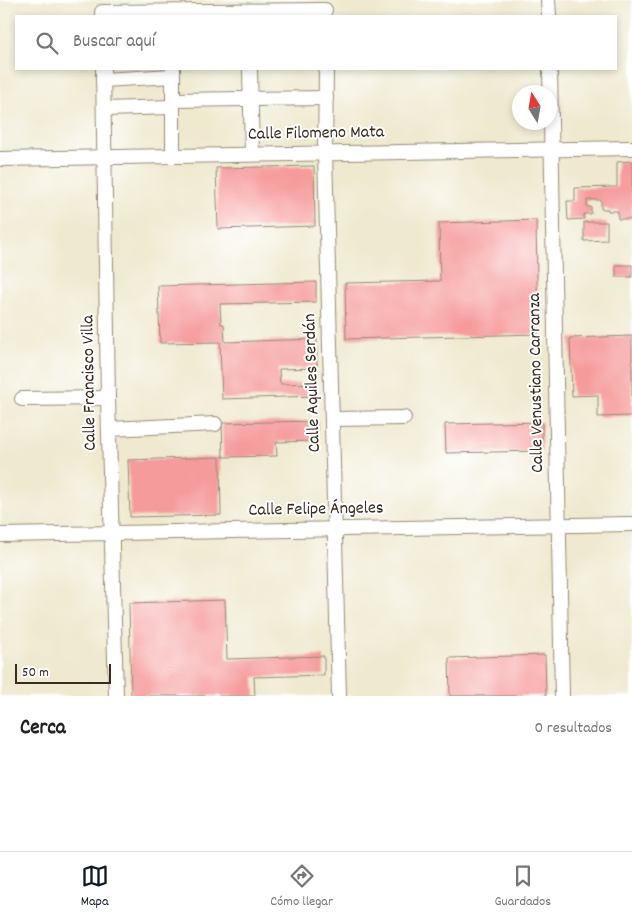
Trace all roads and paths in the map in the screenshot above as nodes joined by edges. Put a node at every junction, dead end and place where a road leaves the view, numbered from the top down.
1 (548, 0) edge
2 (209, 5) edge
3 (102, 9) edge
4 (325, 9) edge
5 (173, 13) edge
6 (249, 13) edge
7 (548, 15) edge
8 (250, 70) edge
9 (326, 70) edge
10 (550, 70) edge
11 (173, 72) edge
12 (103, 74) edge
13 (251, 98) junction
14 (326, 98) junction
15 (173, 103) junction
16 (104, 109) junction
17 (632, 148) edge
18 (552, 149) junction
19 (326, 152) junction
20 (252, 154) junction
21 (173, 155) junction
22 (105, 156) junction
23 (0, 159) edge
24 (108, 398) junction
25 (22, 399) dead end
26 (404, 418) dead end
27 (333, 419) junction
28 (215, 424) dead end
29 (110, 429) junction
30 (632, 524) edge
31 (558, 525) junction
32 (336, 528) junction
33 (112, 533) junction
34 (0, 535) edge
35 (116, 696) edge
36 (339, 696) edge
37 (562, 696) edge

1 - 7 street
2 - 5 street
2 - 6 street
3 - 5 street
4 - 6 street
8 - 13 street
9 - 14 street, Calle Aquiles Serdán
10 - 18 street, Calle Venustiano Carranza
11 - 12 street
11 - 15 street
12 - 16 street, Calle Francisco Villa
13 - 14 street
13 - 15 street
13 - 20 street
14 - 19 street, Calle Aquiles Serdán
15 - 16 street
15 - 21 street
16 - 22 street, Calle Francisco Villa
17 - 18 street, Calle Filomeno Mata
18 - 19 street, Calle Filomeno Mata
18 - 31 street, Calle Venustiano Carranza
19 - 20 street, Calle Filomeno Mata
19 - 27 street, Calle Aquiles Serdán
20 - 21 street, Calle Filomeno Mata
21 - 22 street, Calle Filomeno Mata
22 - 23 street, Calle Filomeno Mata
22 - 24 street, Calle Francisco Villa
24 - 25 street
24 - 29 street, Calle Francisco Villa
26 - 27 street
27 - 32 street, Calle Aquiles Serdán
28 - 29 street
29 - 33 street, Calle Francisco Villa
30 - 31 street, Calle Felipe Ángeles
31 - 32 street, Calle Felipe Ángeles
31 - 37 street, Calle Venustiano Carranza
32 - 33 street, Calle Felipe Ángeles
32 - 36 street, Calle Aquiles Serdán
33 - 34 street, Calle Felipe Ángeles
33 - 35 street, Calle Francisco Villa

